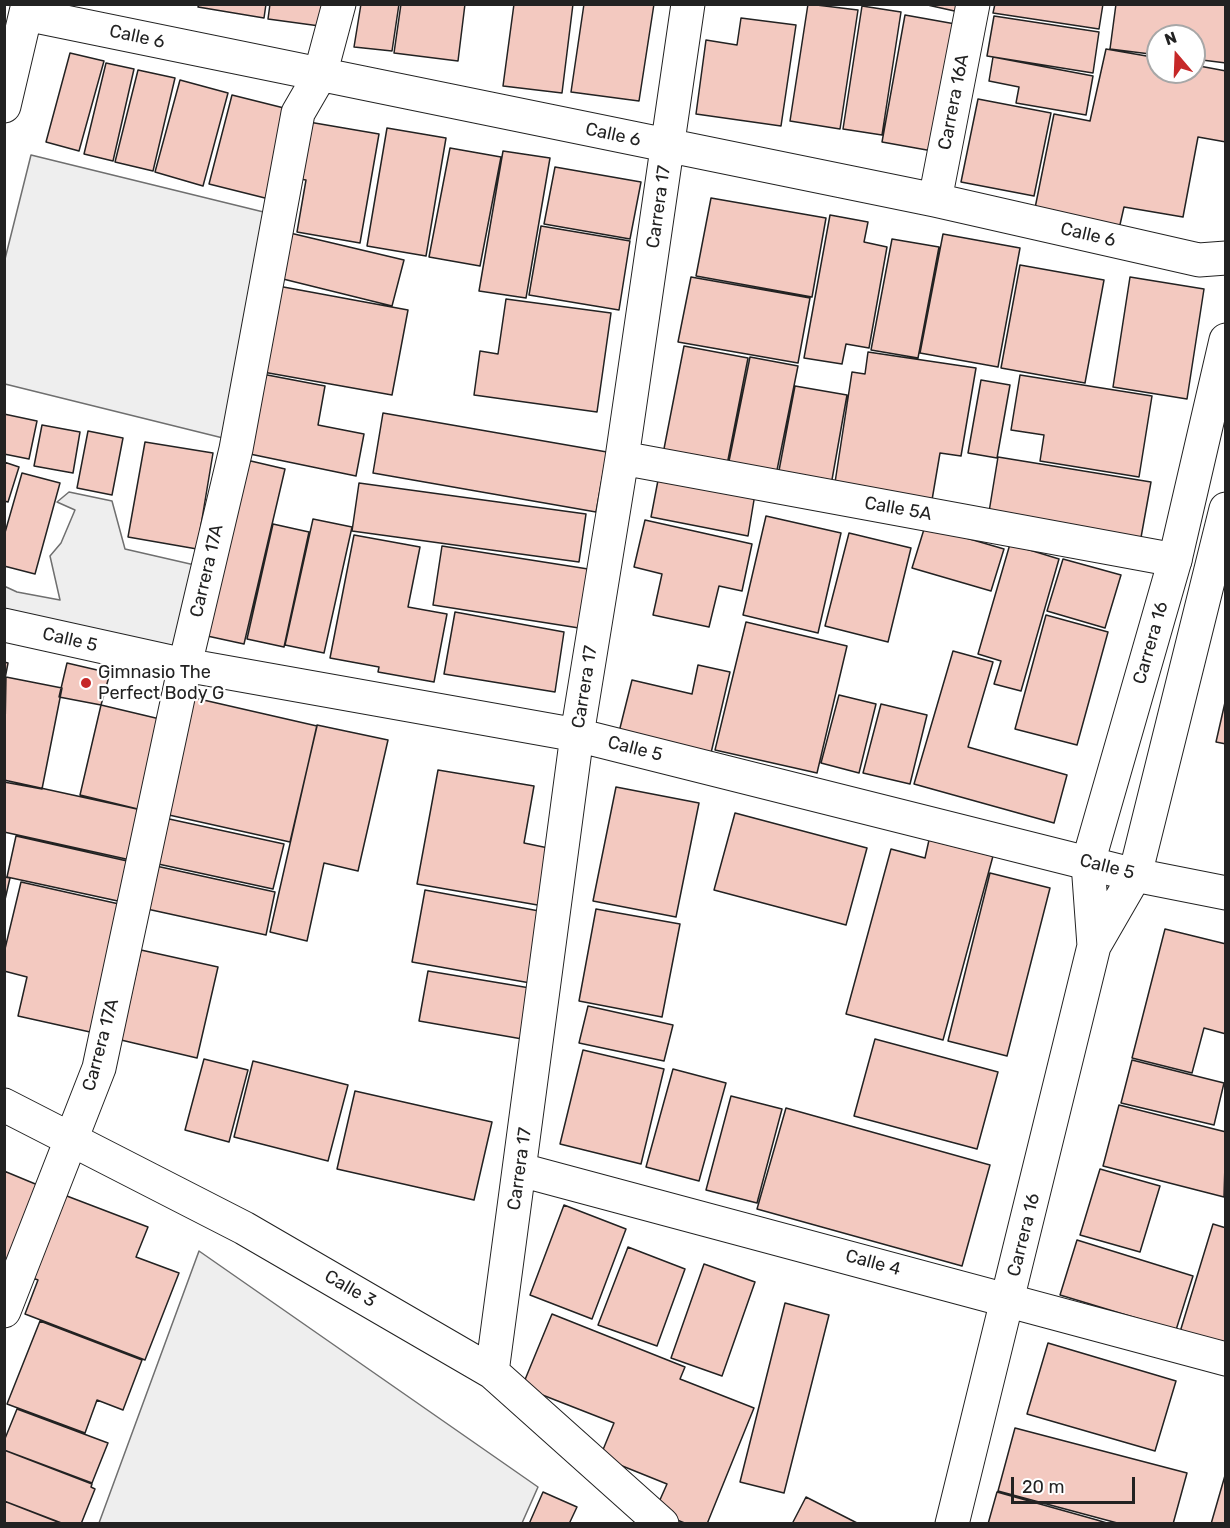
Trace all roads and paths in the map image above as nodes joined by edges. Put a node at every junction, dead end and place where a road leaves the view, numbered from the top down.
1 (339, 4) edge
2 (688, 4) edge
3 (973, 4) edge
4 (27, 9) edge
5 (320, 75) junction
6 (4, 106) edge
7 (667, 146) junction
8 (935, 200) junction
9 (1212, 259) edge
10 (1226, 279) edge
11 (1226, 340) edge
12 (622, 458) junction
13 (1226, 509) edge
14 (1175, 560) junction
15 (4, 625) edge
16 (185, 665) junction
17 (577, 735) junction
18 (1088, 863) junction
19 (1135, 874) junction
20 (1226, 893) edge
21 (1094, 946) junction
22 (4, 1105) edge
23 (72, 1139) junction
24 (521, 1170) junction
25 (1009, 1298) junction
26 (4, 1311) edge
27 (1226, 1359) edge
28 (492, 1372) junction
29 (662, 1524) edge
30 (952, 1524) edge

1 - 5 street, Carrera 17A
2 - 7 street, Carrera 17
3 - 8 street, Carrera 16A
4 - 5 street, Calle 6
4 - 6 street
5 - 7 street, Calle 6
5 - 16 street, Carrera 17A
7 - 8 street, Calle 6
7 - 12 street, Carrera 17
8 - 9 street, Calle 6
9 - 10 street, Calle 6
11 - 14 street, Carrera 16
12 - 14 street, Calle 5A
12 - 17 street, Carrera 17
13 - 19 street, Carrera 16
14 - 18 street, Carrera 16
15 - 16 street, Calle 5
16 - 17 street, Calle 5
16 - 23 street, Carrera 17A
17 - 18 street, Calle 5
17 - 24 street, Carrera 17
18 - 19 street, Calle 5
18 - 21 street, Carrera 16
19 - 20 street, Calle 5
19 - 21 street, Carrera 16
21 - 25 street, Carrera 16
22 - 23 street, Calle 3
23 - 26 street, Carrera 17A
23 - 28 street, Calle 3
24 - 25 street, Calle 4
24 - 28 street, Carrera 17
25 - 27 street, Calle 4
25 - 30 street, Carrera 16
28 - 29 street, Calle 3

